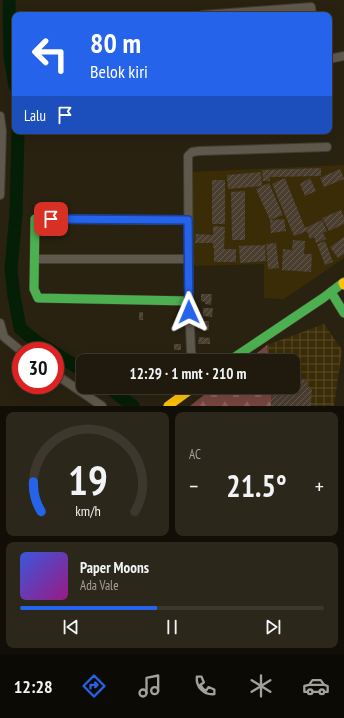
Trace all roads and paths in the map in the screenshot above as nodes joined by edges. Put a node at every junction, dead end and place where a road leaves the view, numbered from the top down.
1 (247, 12) edge
2 (312, 12) edge
3 (344, 56) edge
4 (332, 58) edge
5 (0, 116) edge
6 (327, 147) dead end
7 (0, 195) edge
8 (188, 220) junction
9 (35, 259) junction
10 (189, 259) junction
11 (344, 283) edge
12 (331, 292) junction
13 (340, 299) edge
14 (189, 301) junction
15 (344, 313) edge
16 (0, 323) edge
17 (283, 325) junction
18 (12, 344) edge
19 (192, 354) edge
20 (240, 354) edge
21 (64, 380) edge
22 (184, 394) edge
23 (102, 406) edge
24 (168, 406) edge

1 - 2 street
3 - 4 street
5 - 7 street
6 - 8 street
8 - 9 main road
8 - 10 street
9 - 10 street
9 - 14 main road
10 - 14 street
11 - 12 main road
12 - 13 main road
12 - 17 main road
13 - 15 main road
13 - 17 main road
14 - 19 street
16 - 18 street
17 - 20 main road
21 - 23 street
22 - 24 main road

